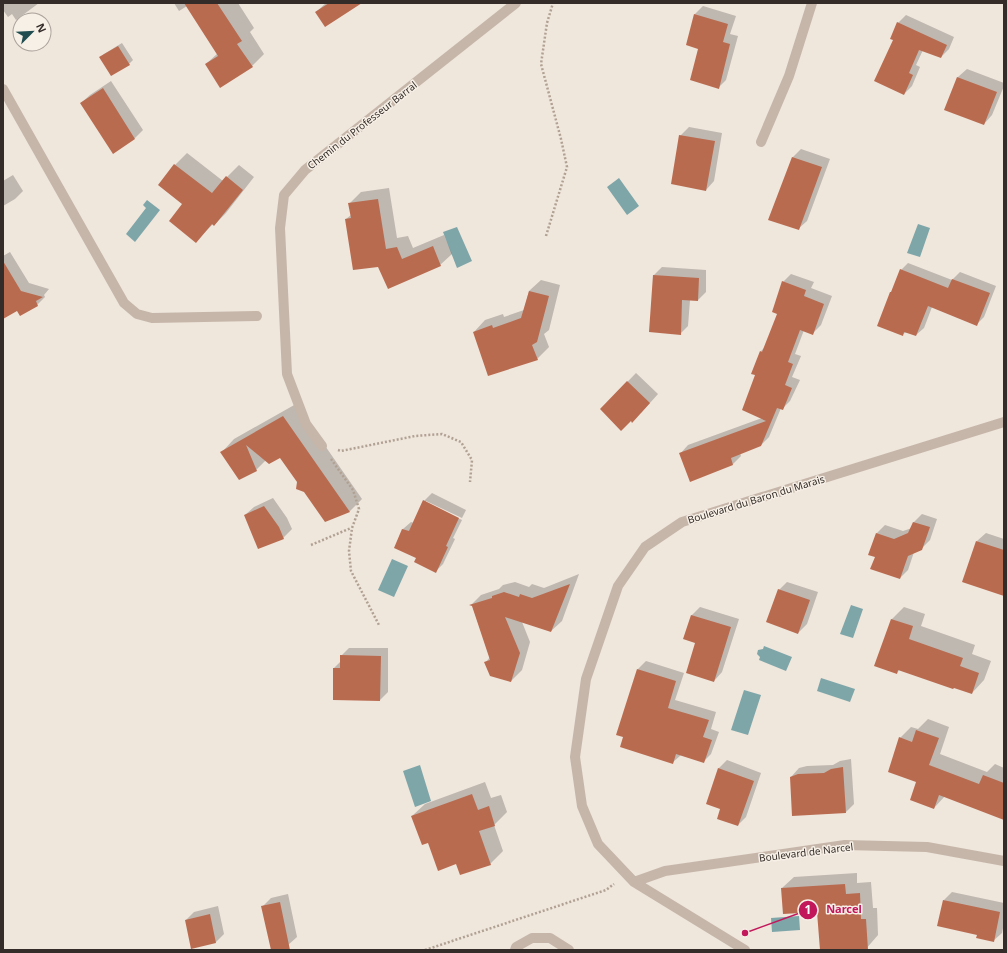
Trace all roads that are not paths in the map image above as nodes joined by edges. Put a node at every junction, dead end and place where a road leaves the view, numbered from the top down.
1 (516, 3) edge
2 (812, 3) edge
3 (3, 89) edge
4 (761, 142) dead end
5 (257, 316) dead end
6 (1004, 422) edge
7 (322, 446) road end
8 (1004, 861) edge
9 (634, 882) junction
10 (516, 950) edge
11 (570, 950) edge
12 (745, 950) edge

1 - 7 street, Chemin du Professeur Barral
2 - 4 street
3 - 5 street
6 - 9 street, Boulevard du Baron du Marais
8 - 9 street, Boulevard de Narcel
9 - 12 street, Boulevard du Baron du Marais
10 - 11 street

